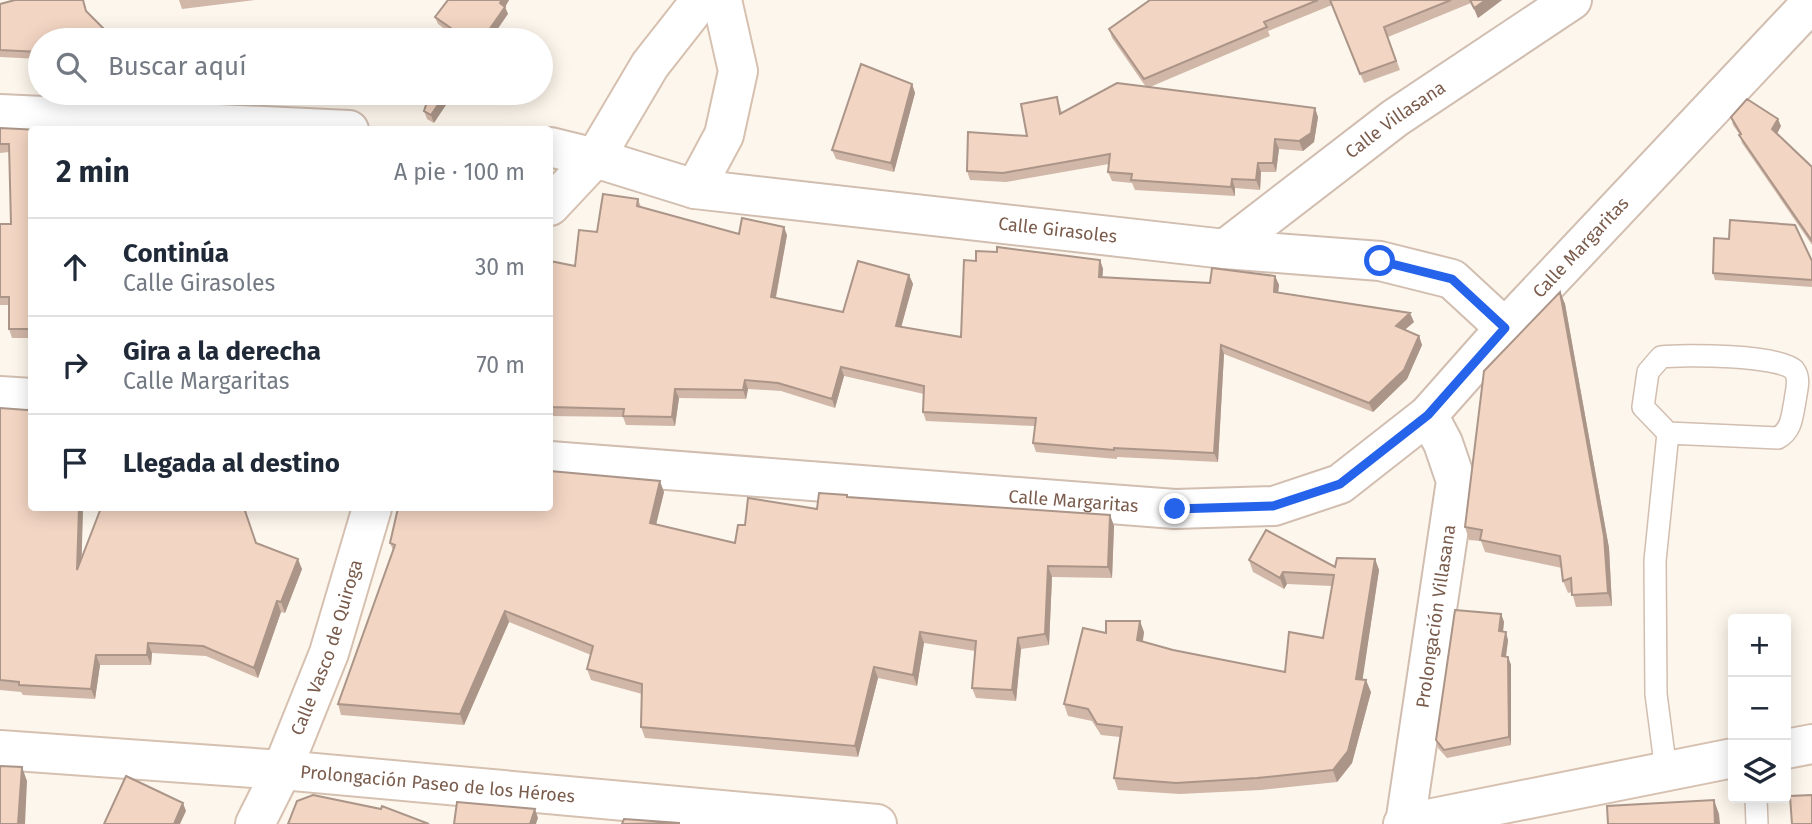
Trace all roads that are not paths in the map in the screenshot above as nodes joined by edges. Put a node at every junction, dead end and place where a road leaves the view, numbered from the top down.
1 (701, 0) edge
2 (722, 0) edge
3 (1573, 0) edge
4 (1812, 2) edge
5 (0, 114) edge
6 (262, 126) edge
7 (553, 148) edge
8 (595, 158) junction
9 (695, 189) junction
10 (553, 203) edge
11 (1224, 250) junction
12 (1505, 328) junction
13 (0, 396) edge
14 (28, 398) edge
15 (1428, 415) junction
16 (1668, 433) junction
17 (553, 461) edge
18 (371, 511) edge
19 (1812, 744) edge
20 (1791, 748) edge
21 (0, 750) edge
22 (1728, 759) edge
23 (282, 770) junction
24 (1667, 771) junction
25 (1756, 803) edge
26 (255, 824) edge
27 (877, 824) edge
28 (1405, 824) edge
29 (1757, 824) edge

1 - 8 street
2 - 9 street
3 - 11 street, Calle Villasana
4 - 12 street, Calle Margaritas
5 - 6 street
7 - 8 street, Calle Girasoles
8 - 9 street, Calle Girasoles
8 - 10 street
9 - 11 street, Calle Girasoles
11 - 12 street, Calle Girasoles
12 - 15 street, Calle Margaritas
13 - 14 street
15 - 17 street, Calle Margaritas
15 - 28 street, Prolongación Villasana
16 - 16 lane
16 - 24 lane
18 - 23 street, Calle Vasco de Quiroga
19 - 20 street
21 - 23 street, Prolongación Paseo de los Héroes
22 - 24 street
23 - 26 street, Calle Vasco de Quiroga
23 - 27 street, Prolongación Paseo de los Héroes
24 - 28 street
25 - 29 lane

